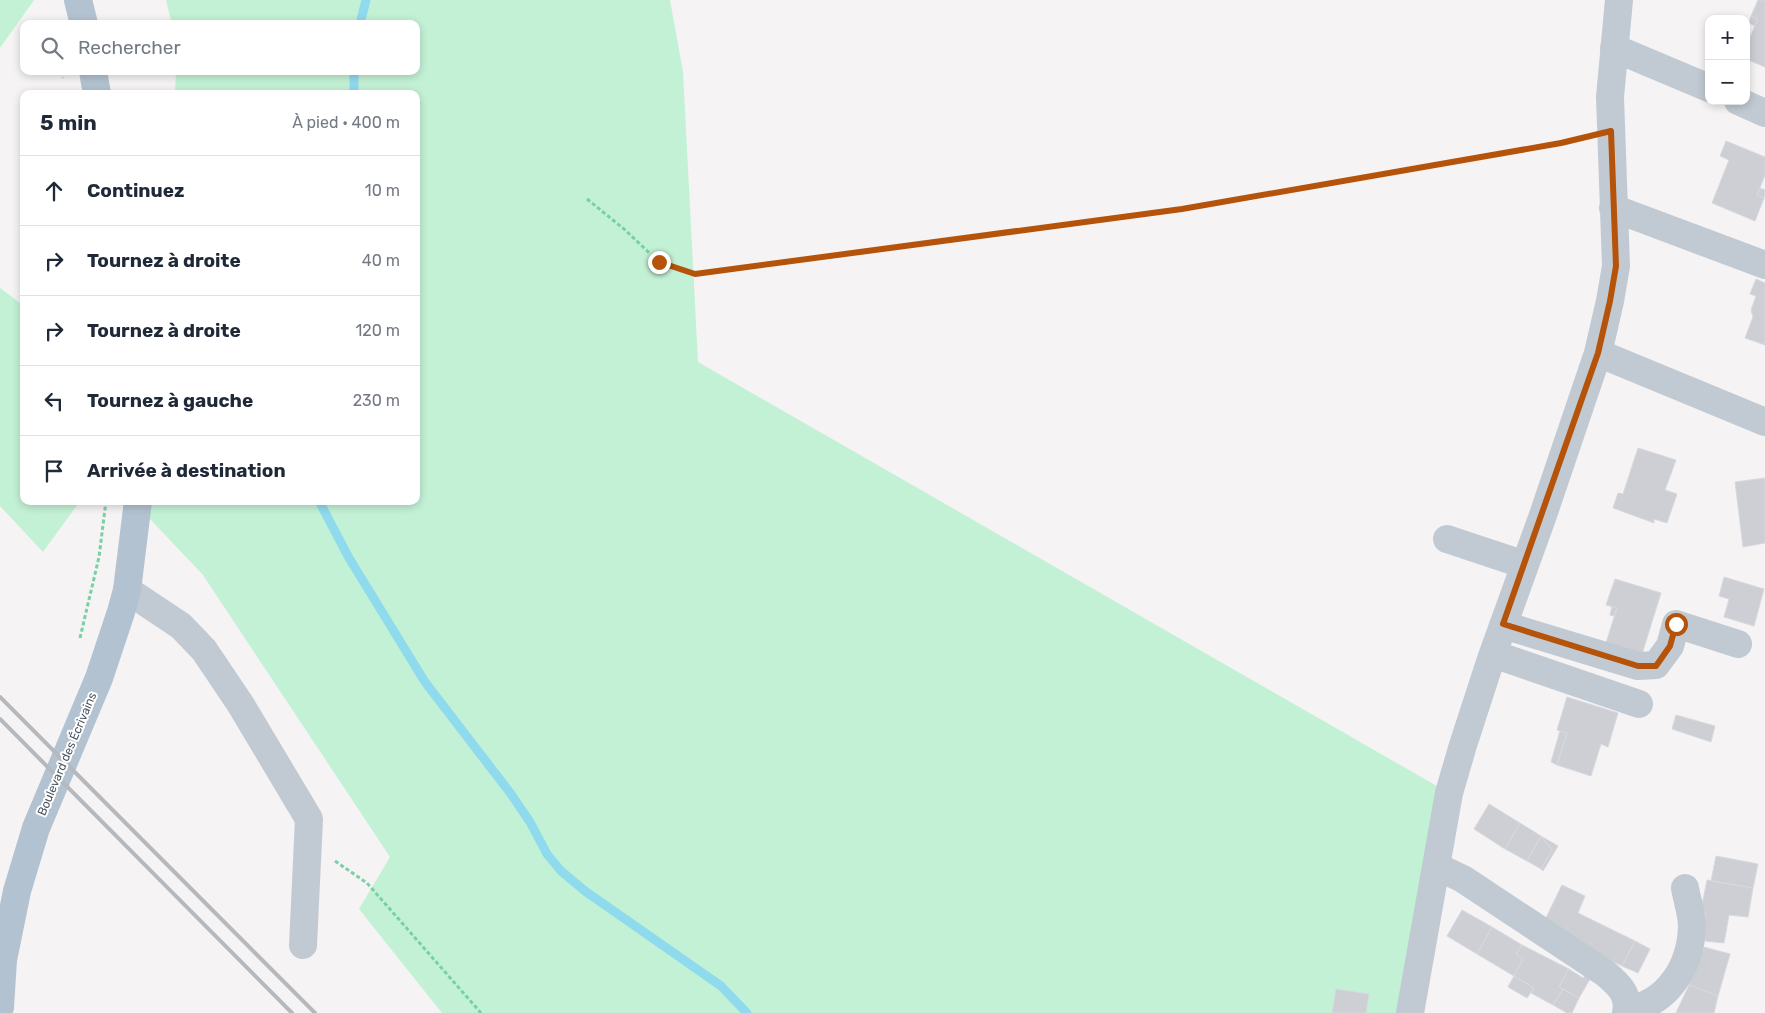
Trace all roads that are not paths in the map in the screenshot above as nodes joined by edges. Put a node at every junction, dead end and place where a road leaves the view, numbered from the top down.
1 (78, 0) edge
2 (1619, 0) edge
3 (83, 20) edge
4 (1614, 48) junction
5 (94, 75) edge
6 (1705, 86) edge
7 (96, 90) edge
8 (1747, 105) edge
9 (1765, 113) edge
10 (1613, 208) junction
11 (1765, 265) edge
12 (1598, 353) junction
13 (1765, 422) edge
14 (137, 505) edge
15 (1447, 539) dead end
16 (1524, 565) junction
17 (126, 590) junction
18 (1503, 624) junction
19 (1738, 644) dead end
20 (1492, 654) junction
21 (1639, 704) dead end
22 (1436, 866) junction
23 (1685, 888) dead end
24 (303, 945) dead end
25 (0, 1007) edge
26 (1626, 1012) edge
27 (1410, 1013) edge

1 - 3 main road
2 - 4 street
4 - 6 street
4 - 10 street
5 - 7 main road
8 - 9 street
10 - 11 street
10 - 12 street
12 - 13 street
12 - 16 street
14 - 17 main road, Boulevard des Écrivains
15 - 16 street
16 - 18 street
17 - 24 street
17 - 25 main road, Boulevard des Écrivains
18 - 19 street
18 - 20 street
20 - 21 street
20 - 22 street
22 - 26 street
22 - 27 street
23 - 26 street

